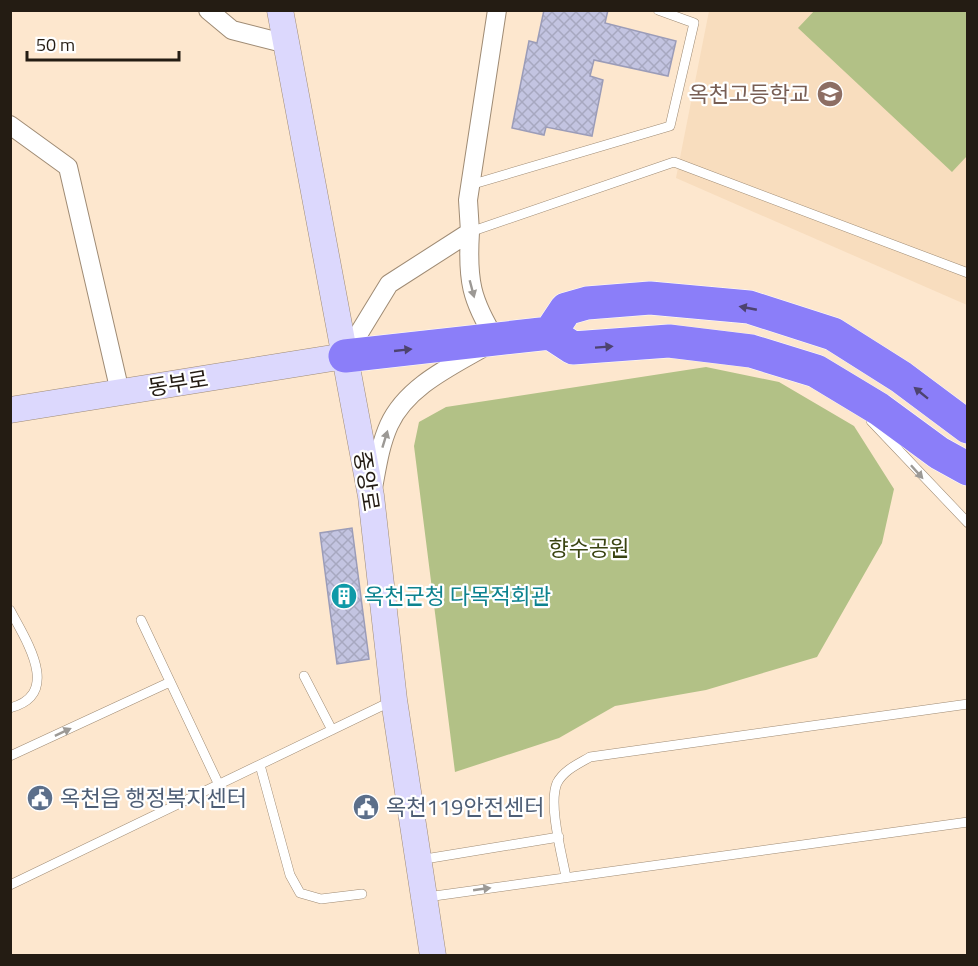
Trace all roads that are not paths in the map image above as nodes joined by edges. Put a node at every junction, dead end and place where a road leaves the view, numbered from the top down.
1 (208, 10) edge
2 (280, 10) edge
3 (497, 10) edge
4 (658, 10) edge
5 (287, 44) junction
6 (10, 125) edge
7 (470, 185) junction
8 (470, 232) junction
9 (968, 273) edge
10 (550, 333) junction
11 (496, 340) junction
12 (345, 356) junction
13 (816, 371) junction
14 (120, 392) junction
15 (857, 408) dead end
16 (10, 410) edge
17 (865, 416) dead end
18 (968, 427) edge
19 (968, 469) edge
20 (371, 496) junction
21 (968, 523) edge
22 (10, 610) edge
23 (141, 620) dead end
24 (21, 631) junction
25 (10, 635) edge
26 (304, 676) dead end
27 (170, 682) junction
28 (394, 700) junction
29 (968, 704) edge
30 (10, 708) edge
31 (332, 730) junction
32 (10, 756) edge
33 (260, 765) junction
34 (219, 784) junction
35 (968, 822) edge
36 (559, 837) junction
37 (419, 860) junction
38 (566, 877) junction
39 (10, 885) edge
40 (362, 894) dead end
41 (424, 897) junction
42 (433, 956) edge

1 - 5 street
2 - 5 main road, 중앙로
3 - 7 street
4 - 7 lane
5 - 12 main road, 중앙로
6 - 14 street
7 - 8 street
8 - 9 lane
8 -> 11 street
8 - 12 street
10 - 11 highway
10 -> 13 highway
18 -> 10 highway
12 -> 11 highway
20 -> 11 street
12 - 14 main road, 동부로
12 - 20 main road, 중앙로
13 - 15 lane
13 - 19 highway
14 - 16 main road, 동부로
17 -> 21 lane
20 - 28 main road, 중앙로
22 - 24 lane
23 - 27 lane
24 - 25 lane
24 - 30 lane
26 - 31 lane
32 -> 27 lane
27 - 34 lane
28 - 31 lane
28 - 37 main road, 중앙로
29 - 36 lane
31 - 33 lane
33 - 34 lane
33 - 40 lane
34 - 39 lane
35 - 38 lane
36 - 37 lane
36 - 38 lane
37 - 41 main road, 중앙로
41 -> 38 lane
41 - 42 main road, 중앙로

